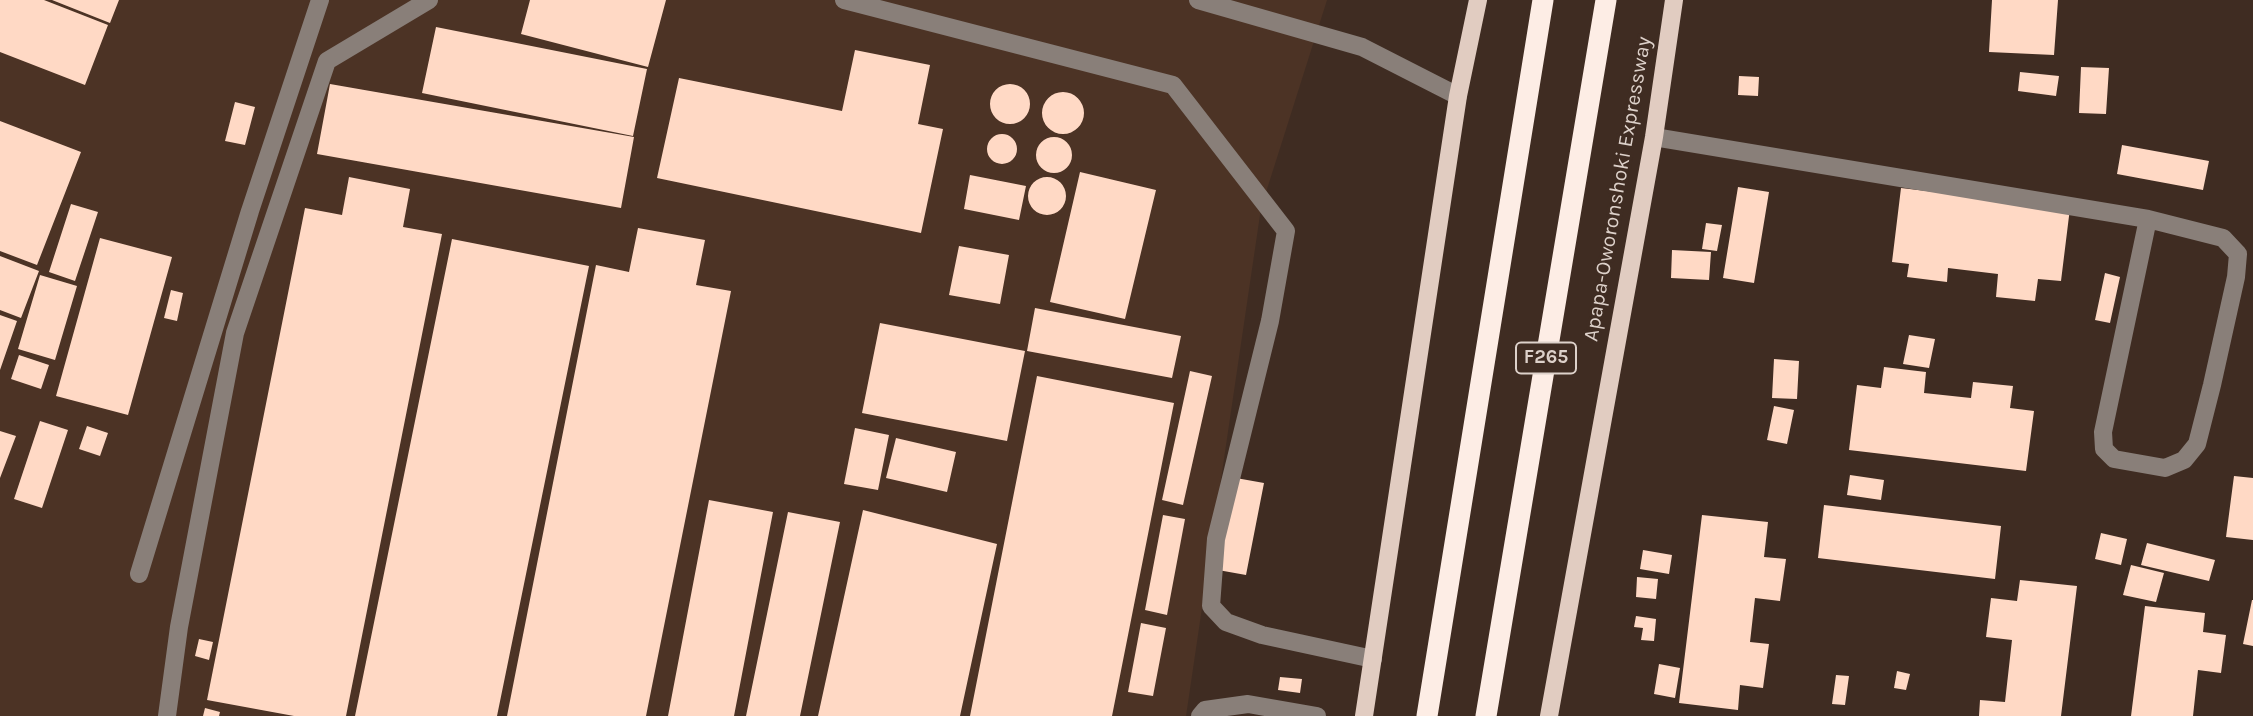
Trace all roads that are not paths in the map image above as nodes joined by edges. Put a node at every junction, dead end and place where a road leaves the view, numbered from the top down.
1 (320, 0) edge
2 (429, 0) edge
3 (844, 0) edge
4 (1198, 0) edge
5 (1478, 0) edge
6 (1543, 0) edge
7 (1606, 0) edge
8 (1674, 0) edge
9 (1458, 96) junction
10 (1654, 137) junction
11 (2148, 219) junction
12 (139, 574) dead end
13 (1373, 659) junction
14 (167, 716) edge
15 (1200, 716) edge
16 (1317, 716) edge
17 (1364, 716) edge
18 (1427, 716) edge
19 (1486, 716) edge
20 (1549, 716) edge

1 - 12 street
2 - 14 street
3 - 13 street
4 - 9 street
5 - 9 main road
6 - 18 highway, F265
7 - 19 highway, Apapa-Oworonshoki Expressway / F265
8 - 10 main road, Apapa-Oworonshoki Expressway
9 - 13 main road
10 - 11 street
10 - 20 main road, Apapa-Oworonshoki Expressway
11 - 11 street
13 - 17 main road
15 - 16 street

